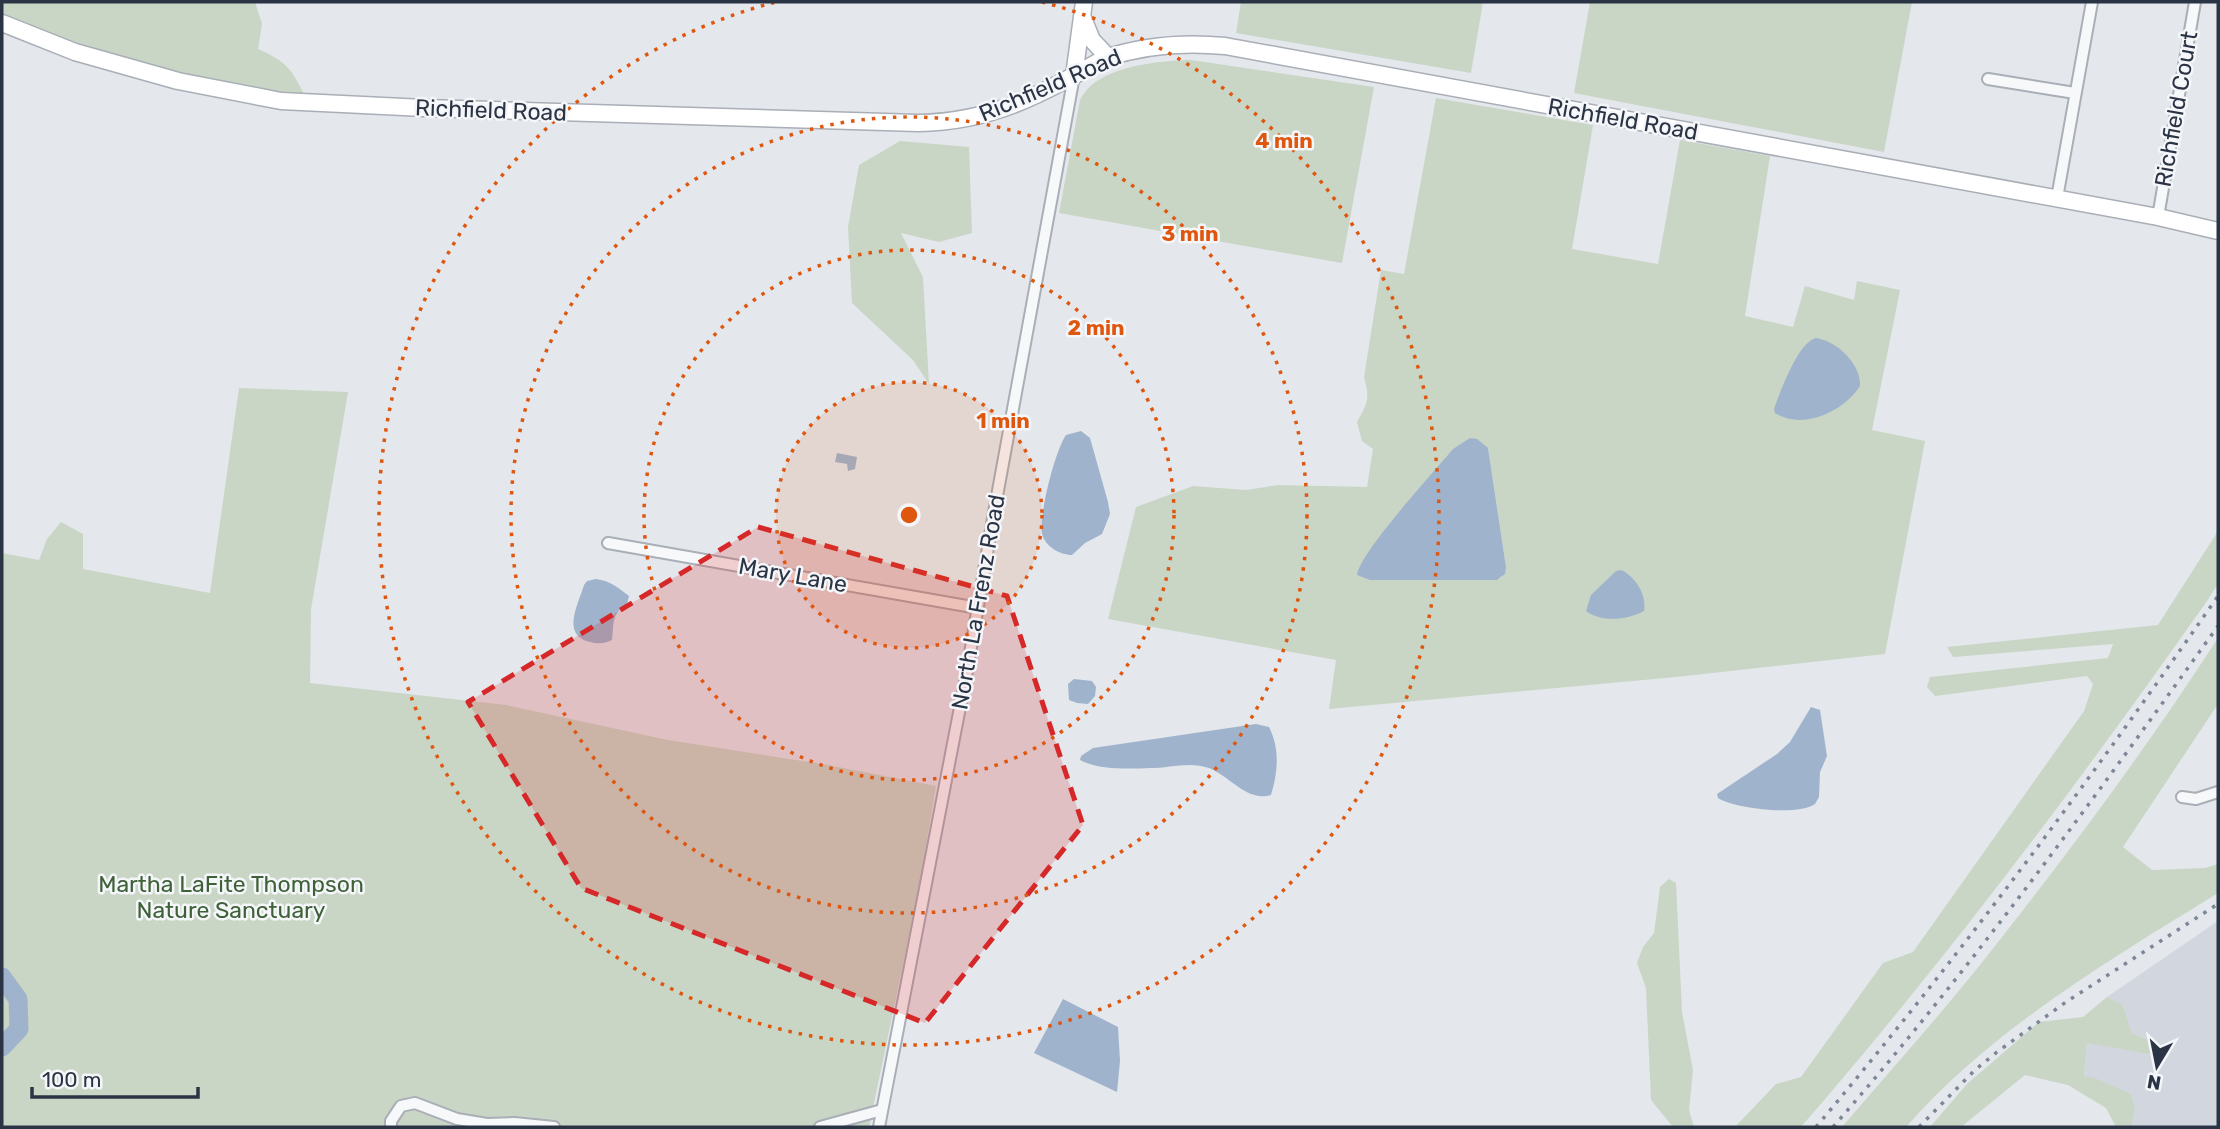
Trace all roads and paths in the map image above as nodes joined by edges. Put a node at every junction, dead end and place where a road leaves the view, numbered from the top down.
1 (2092, 2) edge
2 (2195, 2) edge
3 (1083, 9) edge
4 (2, 23) edge
5 (1108, 57) junction
6 (1074, 76) junction
7 (1988, 79) dead end
8 (2076, 93) junction
9 (2056, 198) junction
10 (2158, 217) junction
11 (2218, 231) edge
12 (608, 543) dead end
13 (978, 608) junction
14 (2218, 792) edge
15 (2182, 797) dead end
16 (882, 1110) junction
17 (485, 1126) edge
18 (391, 1127) edge
19 (554, 1127) edge
20 (820, 1127) edge
21 (879, 1127) edge

1 - 8 street
2 - 10 street, Richfield Court
3 - 5 street
3 - 6 street
4 - 6 street, Richfield Road
5 - 6 street, Richfield Road
5 - 9 street, Richfield Road
6 - 13 street, North La Frenz Road
7 - 8 street
8 - 9 street
9 - 10 street, Richfield Road
10 - 11 street, Richfield Road
12 - 13 street, Mary Lane
13 - 16 street, North La Frenz Road
14 - 15 street
16 - 20 street
16 - 21 street, North La Frenz Road
17 - 18 street
17 - 19 street

